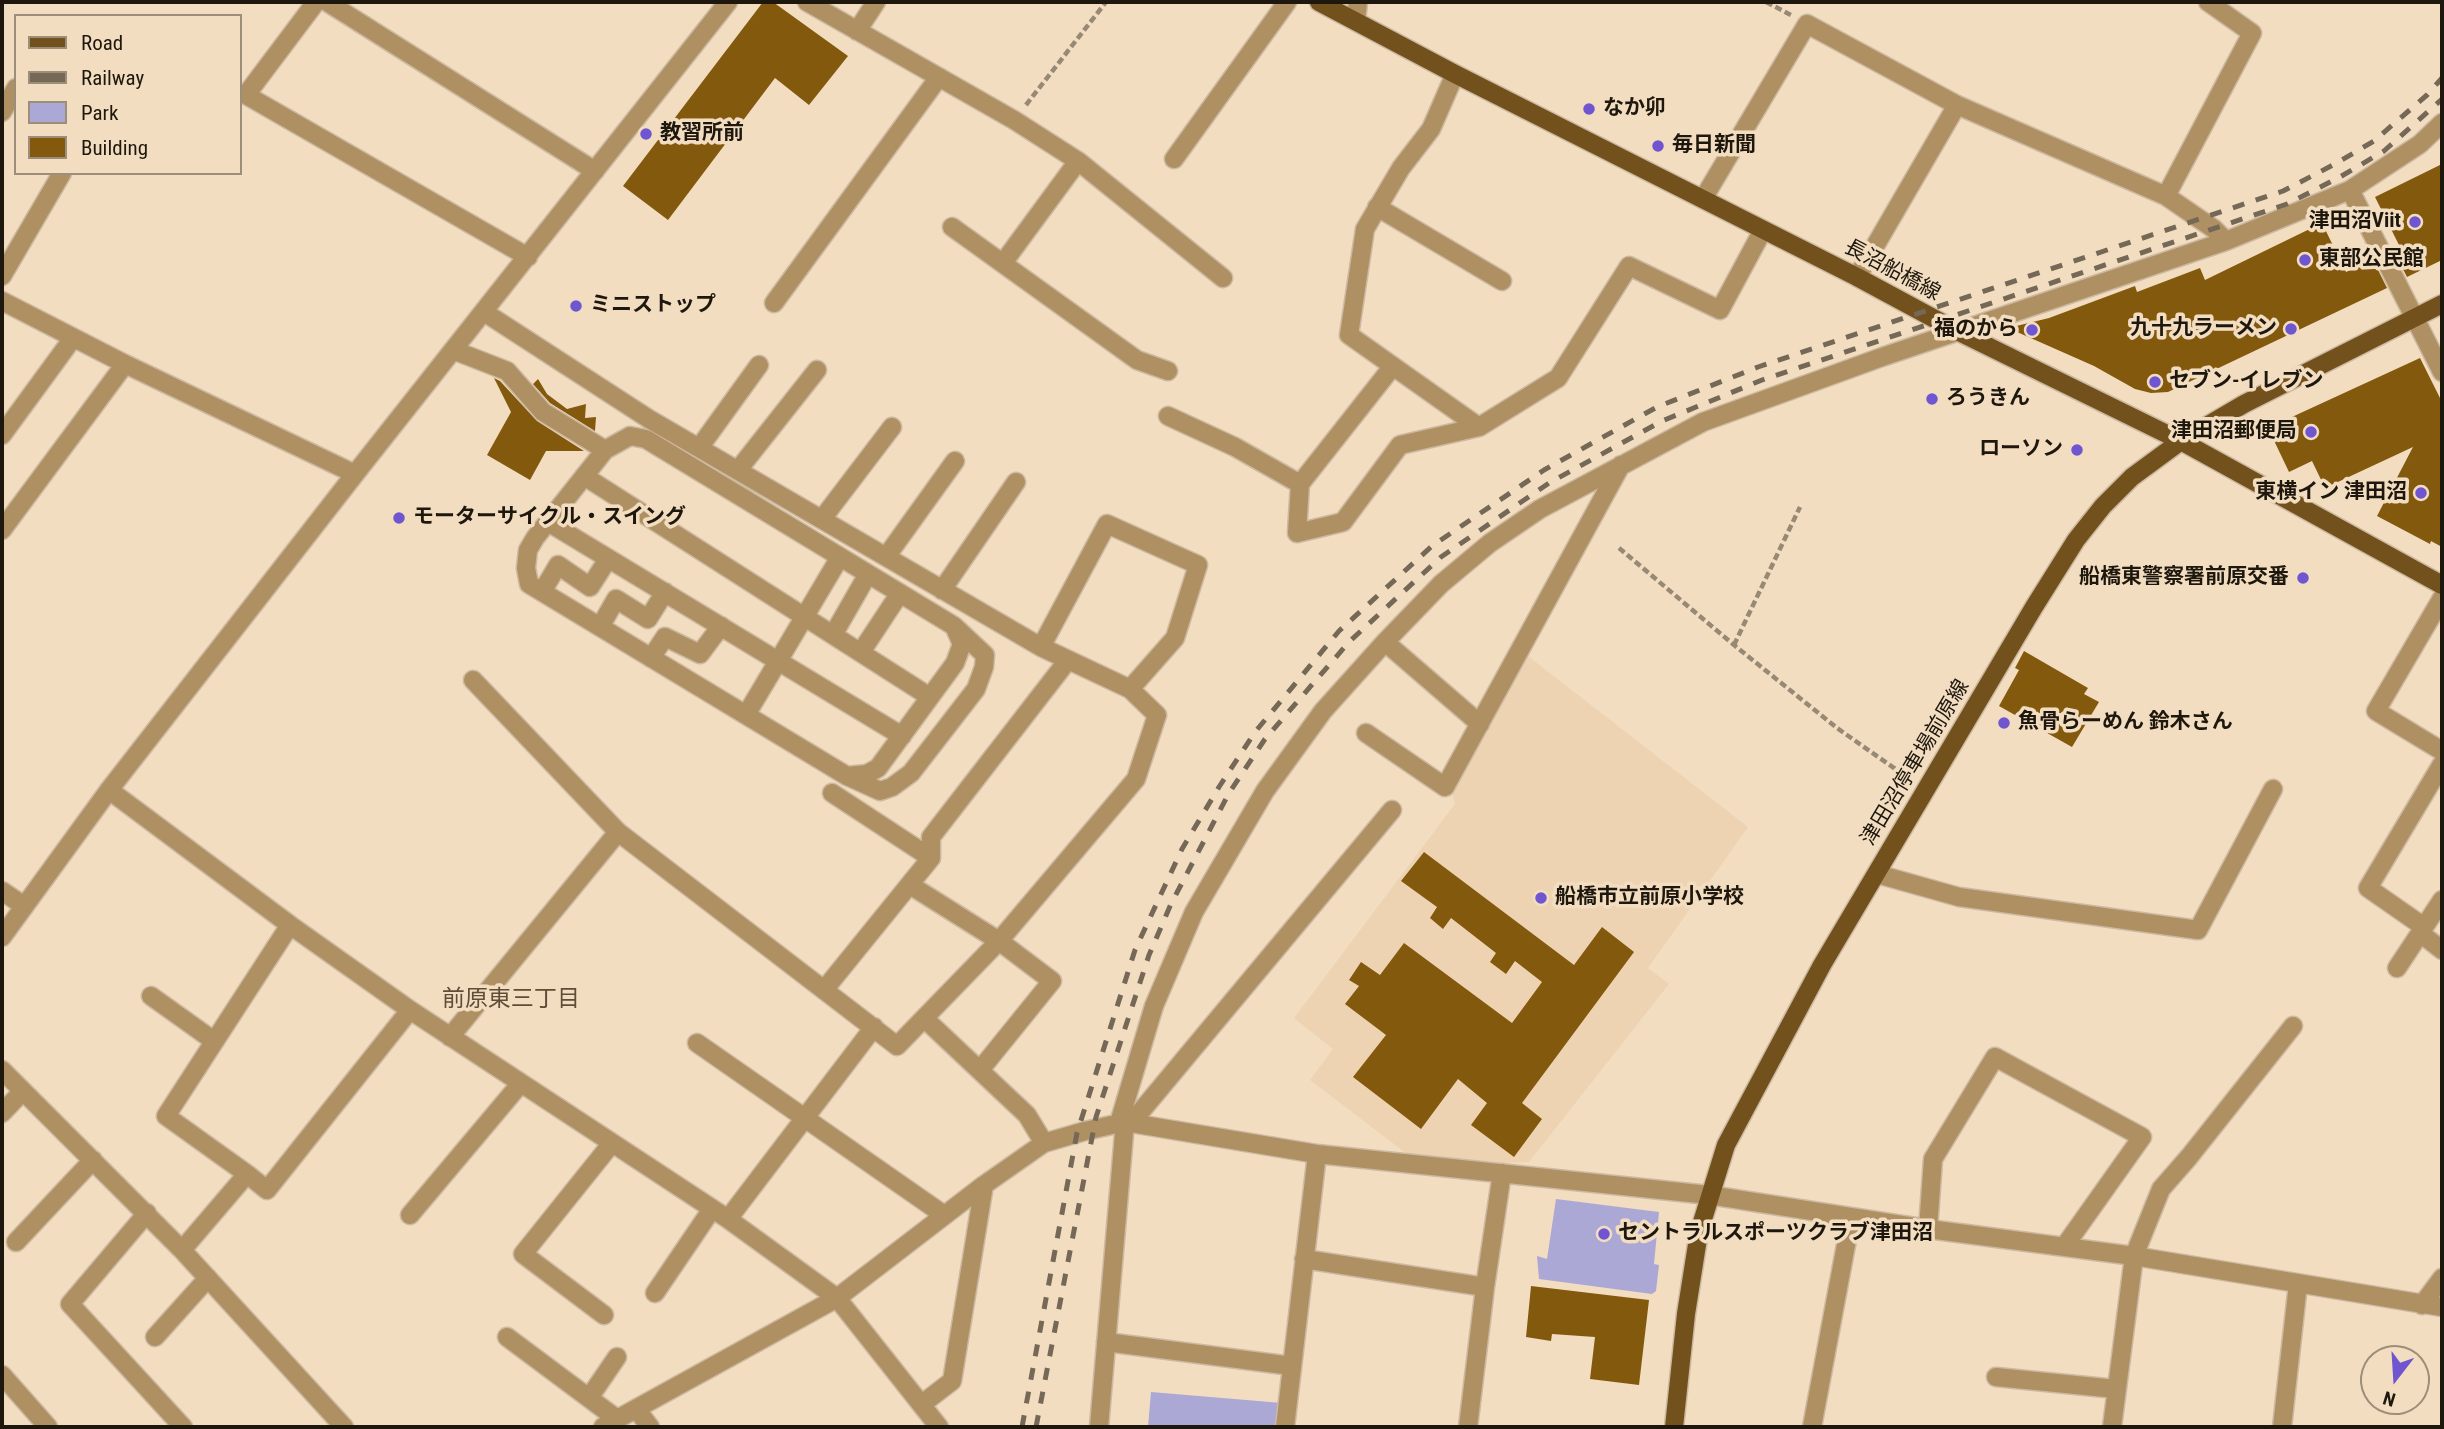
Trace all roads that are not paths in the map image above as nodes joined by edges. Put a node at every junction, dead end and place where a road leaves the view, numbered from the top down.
1 (316, 2) edge
2 (327, 2) edge
3 (728, 2) edge
4 (807, 2) edge
5 (876, 2) edge
6 (1287, 2) edge
7 (1319, 2) edge
8 (2208, 2) edge
9 (1357, 11) edge
10 (857, 31) junction
11 (1455, 74) junction
12 (939, 77) junction
13 (14, 91) edge
14 (1957, 105) junction
15 (2, 112) edge
16 (2442, 125) edge
17 (1174, 159) dead end
18 (1078, 161) junction
19 (595, 171) junction
20 (61, 175) edge
21 (2350, 190) junction
22 (2166, 196) junction
23 (1703, 199) junction
24 (1377, 207) junction
25 (953, 227) dead end
26 (1763, 230) junction
27 (2226, 241) junction
28 (528, 257) junction
29 (1003, 263) junction
30 (2, 276) edge
31 (1857, 277) junction
32 (1223, 278) dead end
33 (1502, 281) dead end
34 (2, 301) edge
35 (774, 303) dead end
36 (2442, 304) edge
37 (484, 312) junction
38 (2416, 317) junction
39 (1959, 332) junction
40 (73, 338) junction
41 (453, 350) junction
42 (125, 364) junction
43 (759, 365) dead end
44 (1394, 366) junction
45 (817, 370) dead end
46 (1168, 371) dead end
47 (2442, 372) edge
48 (1168, 416) dead end
49 (892, 427) dead end
50 (1479, 427) junction
51 (2, 435) edge
52 (2181, 441) junction
53 (699, 448) junction
54 (605, 450) junction
55 (955, 461) dead end
56 (1621, 465) junction
57 (738, 470) junction
58 (355, 474) junction
59 (584, 476) junction
60 (1016, 482) dead end
61 (1300, 484) junction
62 (822, 519) junction
63 (548, 522) junction
64 (2, 530) edge
65 (886, 556) junction
66 (840, 557) junction
67 (608, 559) junction
68 (868, 574) junction
69 (2442, 585) edge
70 (942, 590) junction
71 (542, 592) junction
72 (665, 592) junction
73 (900, 593) junction
74 (2442, 598) edge
75 (805, 616) junction
76 (600, 626) junction
77 (721, 626) junction
78 (954, 626) junction
79 (833, 635) junction
80 (1385, 642) junction
81 (1041, 647) junction
82 (860, 652) junction
83 (651, 658) junction
84 (1068, 660) junction
85 (778, 661) junction
86 (473, 680) dead end
87 (1130, 689) junction
88 (930, 697) junction
89 (746, 715) junction
90 (1479, 724) junction
91 (1366, 733) dead end
92 (902, 736) junction
93 (2442, 751) edge
94 (2442, 764) edge
95 (847, 776) junction
96 (2273, 789) dead end
97 (109, 790) junction
98 (832, 793) dead end
99 (1392, 810) dead end
100 (618, 832) junction
101 (931, 858) junction
102 (1877, 874) junction
103 (910, 885) junction
104 (2, 891) edge
105 (2442, 900) edge
106 (24, 906) junction
107 (290, 925) junction
108 (2422, 930) junction
109 (2, 937) edge
110 (999, 942) junction
111 (2442, 950) edge
112 (2397, 968) dead end
113 (824, 990) junction
114 (151, 996) dead end
115 (410, 1010) junction
116 (925, 1019) junction
117 (2293, 1026) dead end
118 (874, 1027) junction
119 (450, 1037) junction
120 (214, 1041) junction
121 (697, 1043) dead end
122 (2, 1070) edge
123 (980, 1070) junction
124 (521, 1083) junction
125 (23, 1091) junction
126 (2, 1113) edge
127 (804, 1119) junction
128 (1126, 1123) junction
129 (612, 1143) junction
130 (1044, 1143) junction
131 (1317, 1154) junction
132 (93, 1160) junction
133 (1502, 1172) junction
134 (247, 1174) junction
135 (985, 1185) junction
136 (1709, 1195) junction
137 (712, 1209) junction
138 (147, 1213) junction
139 (410, 1215) dead end
140 (944, 1215) junction
141 (1851, 1218) junction
142 (728, 1219) junction
143 (1928, 1229) junction
144 (16, 1242) dead end
145 (2064, 1247) junction
146 (182, 1250) junction
147 (2134, 1256) junction
148 (1304, 1259) junction
149 (208, 1278) junction
150 (2442, 1278) edge
151 (2298, 1284) junction
152 (1485, 1287) junction
153 (654, 1293) dead end
154 (838, 1298) junction
155 (2422, 1305) junction
156 (2442, 1307) edge
157 (604, 1315) dead end
158 (155, 1337) dead end
159 (506, 1337) dead end
160 (1106, 1342) junction
161 (617, 1357) dead end
162 (1292, 1366) junction
163 (2, 1375) edge
164 (1996, 1377) dead end
165 (2116, 1389) junction
166 (589, 1398) junction
167 (922, 1404) junction
168 (637, 1410) junction
169 (610, 1423) edge
170 (48, 1427) edge
171 (183, 1427) edge
172 (344, 1427) edge
173 (650, 1427) edge
174 (939, 1427) edge
175 (1098, 1427) edge
176 (1285, 1427) edge
177 (1468, 1427) edge
178 (1674, 1427) edge
179 (1812, 1427) edge
180 (2112, 1427) edge
181 (2282, 1427) edge

1 - 28 street
2 - 19 street
3 - 19 street
4 - 10 street
5 - 10 street
6 - 17 street
7 - 9 main road, 長沼船橋線
8 - 22 street
9 - 11 main road, 長沼船橋線
10 - 12 street
11 - 23 main road, 長沼船橋線
11 - 24 street
12 - 18 street
12 - 35 street
13 - 15 street
14 - 22 street
14 - 23 street
14 - 31 street
16 - 21 street
18 - 29 street
18 - 32 street
19 - 28 street
20 - 30 street
21 - 27 street
21 - 38 street
22 - 27 street
23 - 26 main road, 長沼船橋線
24 - 33 street
24 - 44 street
25 - 29 street
26 - 31 main road, 長沼船橋線
26 - 50 street
27 - 39 street
28 - 37 street
29 - 46 street
31 - 39 main road, 長沼船橋線
34 - 40 street
36 - 38 main road, 津田沼停車場前原線
37 - 41 street
37 - 53 street
38 - 47 street
38 - 52 main road, 津田沼停車場前原線
39 - 52 main road, 長沼船橋線
39 - 56 street
40 - 42 street
40 - 51 street
41 - 54 street
41 - 58 street
42 - 58 street
42 - 64 street
43 - 53 street
44 - 50 street
44 - 61 street
45 - 57 street
48 - 61 street
49 - 62 street
50 - 61 street
52 - 69 main road, 長沼船橋線
52 - 102 main road, 津田沼停車場前原線
53 - 57 street
54 - 59 street
54 - 66 street
55 - 65 street
56 - 80 street
56 - 90 street
57 - 62 street
58 - 97 street
59 - 63 street
59 - 75 street
60 - 70 street
62 - 65 street
63 - 67 street
63 - 71 street
65 - 70 street
66 - 68 street
66 - 75 street
67 - 71 street
67 - 72 street
68 - 73 street
68 - 79 street
70 - 81 street
71 - 76 street
72 - 76 street
72 - 77 street
73 - 78 street
73 - 82 street
74 - 93 street
75 - 79 street
75 - 85 street
76 - 83 street
77 - 83 street
77 - 85 street
78 - 88 street
78 - 95 street
79 - 82 street
80 - 90 street
80 - 128 street
81 - 84 street
81 - 87 street
82 - 88 street
83 - 89 street
84 - 87 street
84 - 101 street
85 - 89 street
85 - 92 street
86 - 100 street
87 - 110 street
88 - 92 street
89 - 95 street
90 - 91 street
92 - 95 street
94 - 108 street
96 - 102 street
97 - 106 street
97 - 107 street
98 - 101 street
99 - 128 street
100 - 113 street
100 - 119 street
101 - 103 street
102 - 136 main road, 津田沼停車場前原線
103 - 110 street
103 - 113 street
104 - 106 street
105 - 108 street
106 - 109 street
107 - 115 street
107 - 120 street
108 - 111 street
108 - 112 street
110 - 116 street
110 - 123 street
113 - 118 street
114 - 120 street
115 - 119 street
115 - 134 street
116 - 118 street
116 - 123 street
117 - 147 street
118 - 127 street
119 - 124 street
120 - 134 street
121 - 127 street
122 - 125 street
123 - 130 street
124 - 129 street
124 - 139 street
125 - 126 street
125 - 132 street
127 - 140 street
127 - 142 street
128 - 130 street
128 - 131 street
128 - 160 street
129 - 137 street
129 - 157 street
130 - 135 street
131 - 133 street
131 - 148 street
132 - 138 street
132 - 144 street
133 - 136 street
133 - 152 street
134 - 146 street
135 - 140 street
135 - 167 street
136 - 141 street
136 - 178 main road, 津田沼停車場前原線
137 - 142 street
137 - 153 street
138 - 146 street
138 - 171 street
140 - 154 street
141 - 143 street
141 - 179 street
142 - 154 street
143 - 145 street
143 - 145 street
145 - 147 street
146 - 149 street
147 - 151 street
147 - 165 street
148 - 152 street
148 - 162 street
149 - 158 street
149 - 172 street
150 - 155 street
151 - 155 street
151 - 181 street
152 - 177 street
154 - 167 street
154 - 168 street
155 - 156 street
159 - 166 street
160 - 162 street
160 - 175 street
161 - 166 street
162 - 176 street
163 - 170 street
164 - 165 street
165 - 180 street
166 - 169 street
167 - 174 street
168 - 169 street
168 - 173 street

